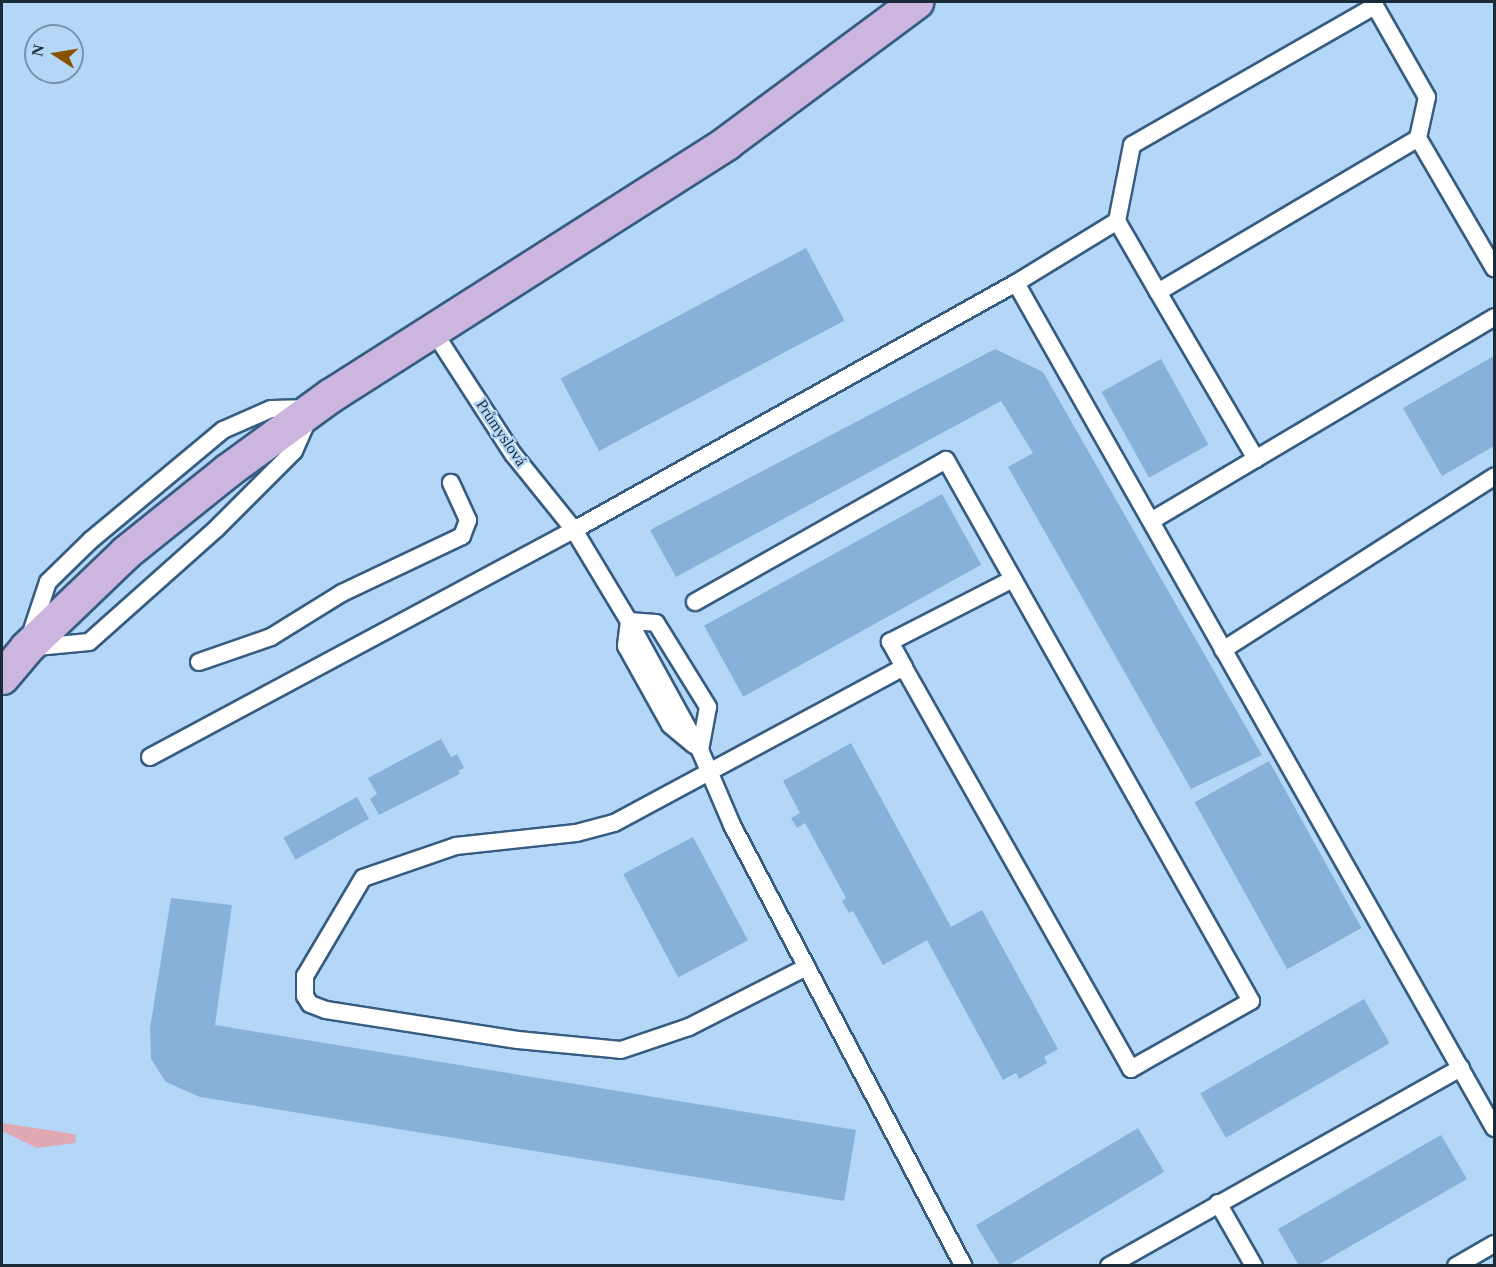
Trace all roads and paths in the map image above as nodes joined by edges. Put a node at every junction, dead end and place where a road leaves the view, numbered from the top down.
1 (916, 2) edge
2 (1418, 138) junction
3 (1117, 221) junction
4 (1494, 268) edge
5 (1016, 283) junction
6 (1158, 292) junction
7 (1494, 317) edge
8 (434, 332) junction
9 (313, 408) junction
10 (1256, 459) junction
11 (1494, 477) edge
12 (452, 483) dead end
13 (1151, 521) junction
14 (574, 530) junction
15 (1013, 579) junction
16 (695, 602) dead end
17 (629, 621) junction
18 (26, 648) junction
19 (1223, 650) junction
20 (199, 662) dead end
21 (904, 667) junction
22 (2, 677) edge
23 (700, 750) junction
24 (150, 757) dead end
25 (709, 771) junction
26 (807, 967) junction
27 (1461, 1068) junction
28 (1494, 1128) edge
29 (1218, 1203) junction
30 (1494, 1244) edge
31 (964, 1266) edge
32 (1109, 1266) edge
33 (1254, 1266) edge
34 (1456, 1266) edge

1 - 8 main road
2 - 3 lane
2 - 4 lane
2 - 6 lane
3 - 5 lane
3 - 6 lane
5 - 13 lane
5 - 14 lane
6 - 10 lane
7 - 10 lane
8 - 9 main road
8 - 14 lane, Průmyslová
9 - 18 main road
9 - 18 lane
10 - 13 lane
11 - 19 lane
12 - 20 lane
13 - 19 lane
14 - 17 lane, Průmyslová
14 - 24 lane
15 - 16 lane
15 - 21 lane
15 - 21 lane
17 - 23 lane, Průmyslová
17 - 23 lane
18 - 22 main road
19 - 27 lane
21 - 25 lane
23 - 25 lane, Průmyslová
25 - 26 lane, Průmyslová
25 - 26 lane
26 - 31 lane, Průmyslová
27 - 28 lane
27 - 29 lane
29 - 32 lane
29 - 33 lane
30 - 34 lane

